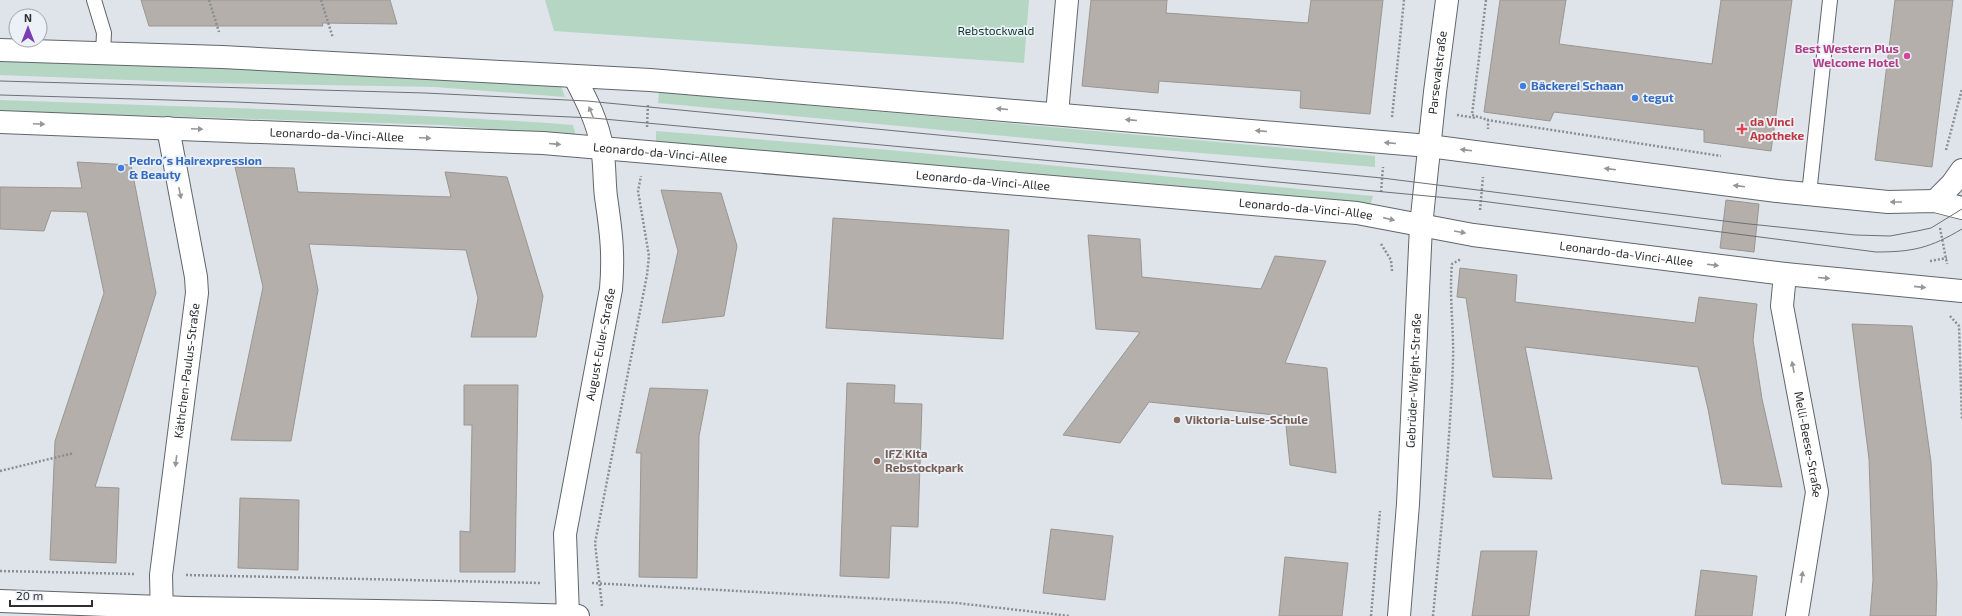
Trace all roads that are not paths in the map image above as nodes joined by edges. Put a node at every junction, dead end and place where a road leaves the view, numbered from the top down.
1 (94, 0) edge
2 (1067, 0) edge
3 (1447, 0) edge
4 (1830, 0) edge
5 (0, 50) edge
6 (103, 53) junction
7 (574, 76) junction
8 (1057, 114) junction
9 (0, 122) edge
10 (168, 128) junction
11 (1429, 146) junction
12 (603, 149) junction
13 (1962, 170) edge
14 (1810, 194) junction
15 (1935, 201) junction
16 (1962, 208) edge
17 (1421, 226) junction
18 (1785, 274) junction
19 (1962, 291) edge
20 (0, 600) edge
21 (162, 612) edge
22 (438, 614) edge
23 (568, 616) edge
24 (578, 616) edge
25 (1399, 616) edge
26 (1797, 616) edge

1 - 6 lane
2 - 8 street
3 - 11 street, Parsevalstraße
4 - 14 lane
5 - 6 street
6 - 7 street
8 -> 7 street
12 -> 7 street, August-Euler-Straße
11 -> 8 street
9 -> 10 street, Leonardo-da-Vinci-Allee
10 -> 12 street, Leonardo-da-Vinci-Allee
10 -> 21 street, Käthchen-Paulus-Straße
14 -> 11 street
11 - 17 street, Gebrüder-Wright-Straße
12 -> 17 street, Leonardo-da-Vinci-Allee
12 - 23 street, August-Euler-Straße
13 - 15 street
15 -> 14 street
15 - 16 street
17 -> 18 street, Leonardo-da-Vinci-Allee
17 - 25 street, Gebrüder-Wright-Straße
18 -> 19 street, Leonardo-da-Vinci-Allee
26 -> 18 street, Melli-Beese-Straße
20 - 21 street
21 - 22 street
22 - 23 street
23 - 24 street

